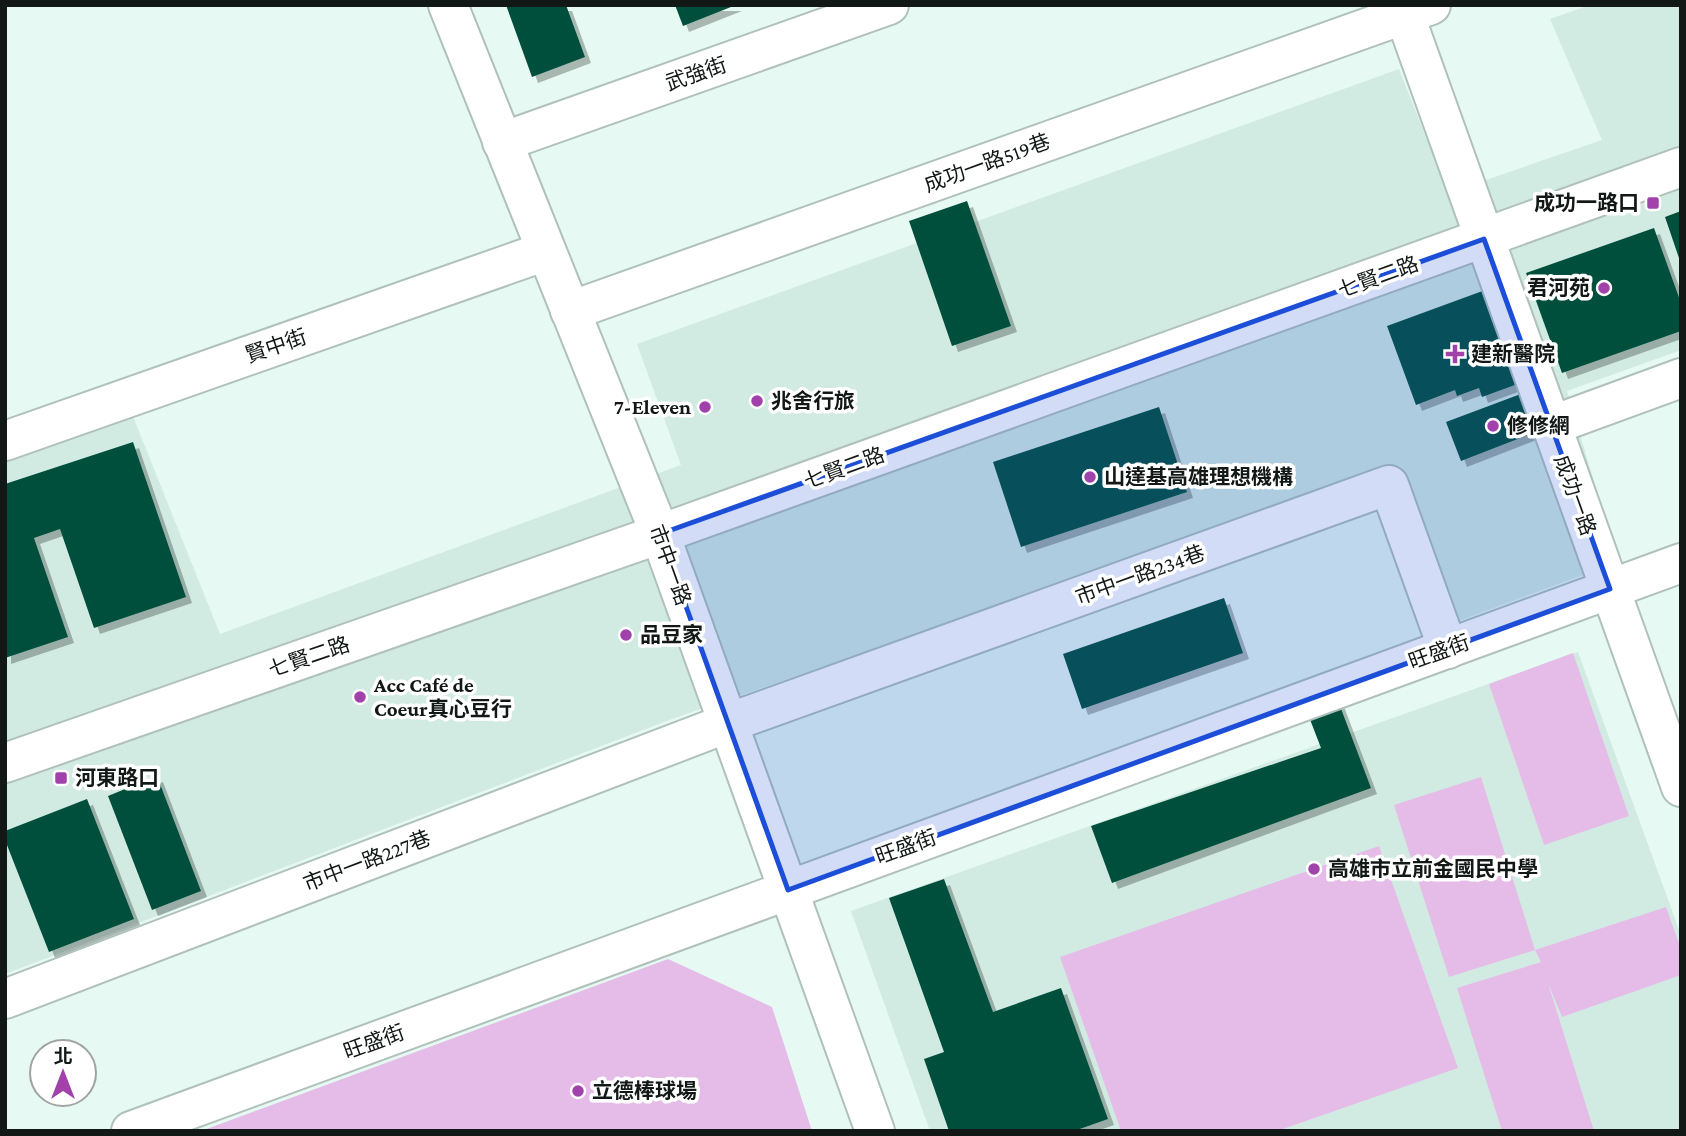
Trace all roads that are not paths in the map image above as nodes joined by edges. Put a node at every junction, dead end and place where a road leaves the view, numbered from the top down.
1 (447, 5) edge
2 (889, 5) edge
3 (1412, 9) edge
4 (502, 142) junction
5 (1681, 167) edge
6 (1484, 239) junction
7 (546, 251) junction
8 (569, 311) junction
9 (1681, 379) edge
10 (1550, 426) junction
11 (5, 441) edge
12 (660, 534) junction
13 (1681, 563) edge
14 (1610, 589) junction
15 (1448, 649) junction
16 (728, 723) junction
17 (5, 763) edge
18 (1677, 763) edge
19 (788, 890) junction
20 (5, 999) edge
21 (131, 1131) edge
22 (875, 1131) edge

1 - 4 street, 市中一路
2 - 4 street, 武強街
3 - 6 street, 成功一路
3 - 8 street, 成功一路519巷
4 - 7 street, 市中一路
5 - 6 street, 七賢二路
6 - 10 street, 成功一路
6 - 12 street, 七賢二路
7 - 8 street, 市中一路
7 - 11 street, 賢中街
8 - 12 street, 市中一路
9 - 10 street
10 - 14 street, 成功一路
12 - 16 street, 市中一路
12 - 17 street, 七賢二路
13 - 14 street, 旺盛街
14 - 15 street, 旺盛街
14 - 18 street, 成功一路
15 - 16 street, 市中一路234巷
15 - 19 street, 旺盛街
16 - 19 street, 市中一路
16 - 20 street, 市中一路227巷
19 - 21 street, 旺盛街
19 - 22 street, 市中一路

